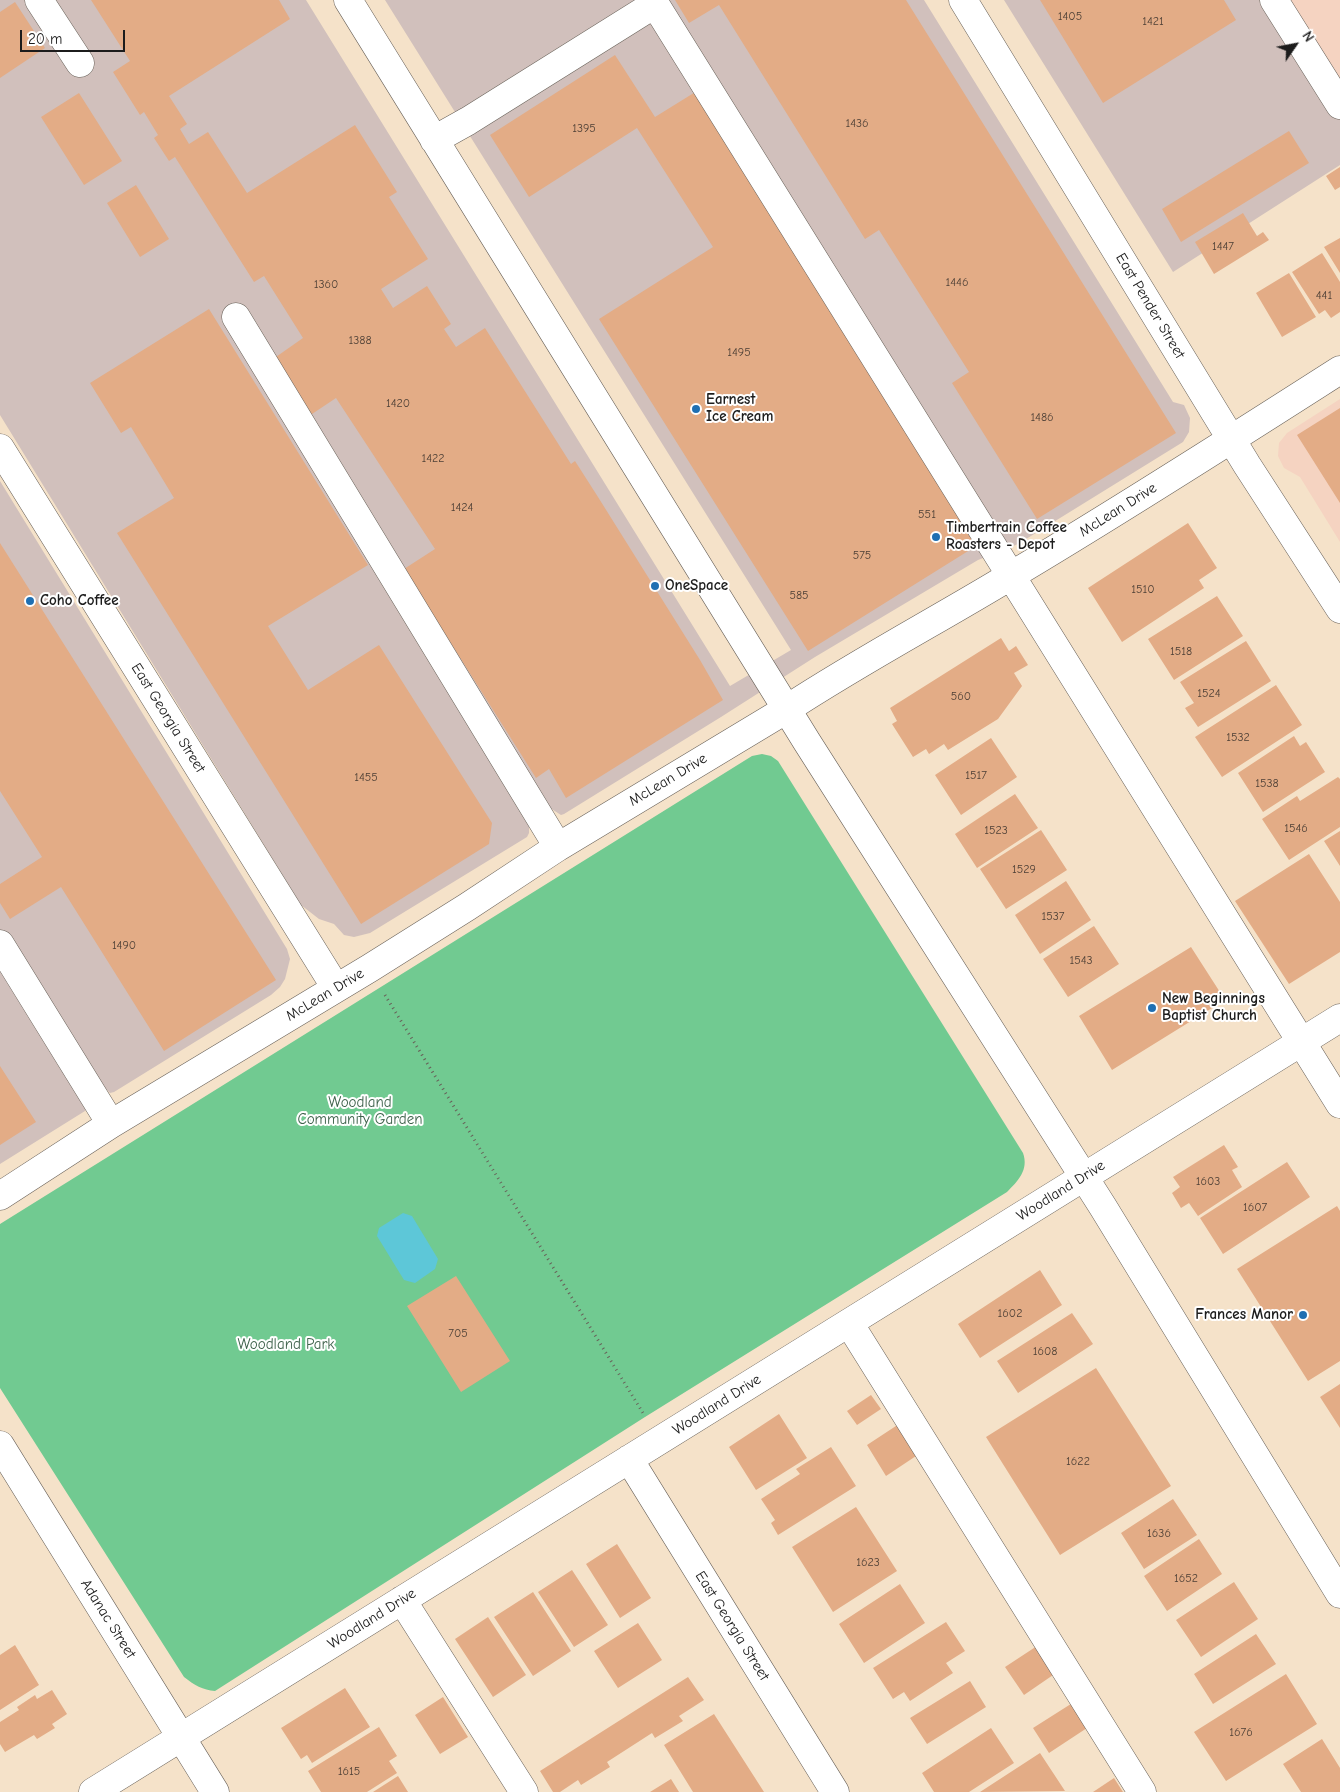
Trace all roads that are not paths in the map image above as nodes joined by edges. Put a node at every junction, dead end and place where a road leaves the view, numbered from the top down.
1 (39, 0) edge
2 (348, 0) edge
3 (963, 0) edge
4 (1274, 0) edge
5 (80, 63) dead end
6 (1340, 105) edge
7 (434, 140) junction
8 (236, 317) dead end
9 (1340, 370) edge
10 (1232, 439) junction
11 (0, 448) edge
12 (1012, 575) junction
13 (1340, 609) edge
14 (787, 709) junction
15 (558, 847) junction
16 (0, 944) edge
17 (336, 988) junction
18 (1340, 1018) edge
19 (1302, 1042) junction
20 (1340, 1104) edge
21 (111, 1124) junction
22 (1084, 1177) junction
23 (0, 1196) edge
24 (849, 1323) junction
25 (0, 1445) edge
26 (629, 1459) junction
27 (1340, 1594) edge
28 (402, 1600) junction
29 (181, 1738) junction
30 (93, 1792) edge
31 (215, 1792) edge
32 (524, 1792) edge
33 (835, 1792) edge
34 (1142, 1792) edge

1 - 5 street
2 - 7 street
3 - 10 street, East Pender Street
4 - 6 street
7 - 12 street
7 - 14 street
8 - 15 street
9 - 10 street, McLean Drive
10 - 12 street, McLean Drive
10 - 13 street, East Pender Street
11 - 17 street, East Georgia Street
12 - 14 street, McLean Drive
12 - 19 street
14 - 15 street, McLean Drive
14 - 22 street
15 - 17 street, McLean Drive
16 - 21 street
17 - 21 street, McLean Drive
18 - 19 street, Woodland Drive
19 - 20 street
19 - 22 street, Woodland Drive
21 - 23 street, McLean Drive
22 - 24 street, Woodland Drive
22 - 27 street
24 - 26 street, Woodland Drive
24 - 34 street
25 - 29 street, Adanac Street
26 - 28 street, Woodland Drive
26 - 33 street, East Georgia Street
28 - 29 street, Woodland Drive
28 - 32 street
29 - 30 street, Woodland Drive
29 - 31 street, Adanac Street

